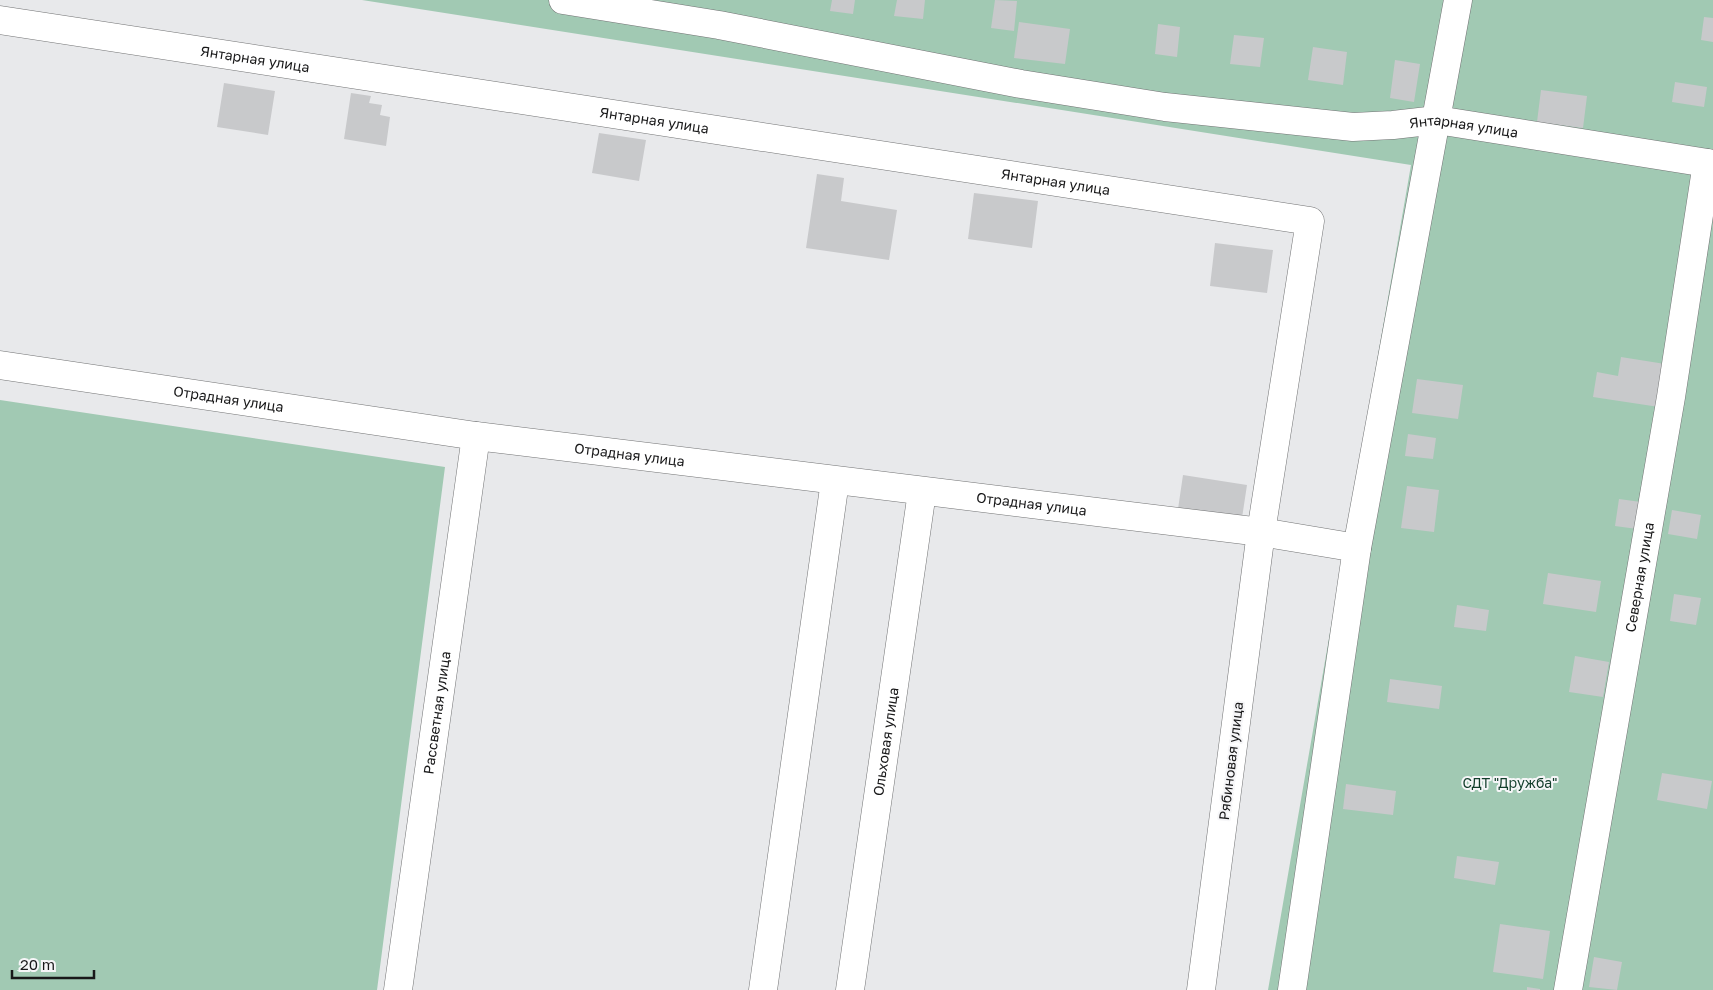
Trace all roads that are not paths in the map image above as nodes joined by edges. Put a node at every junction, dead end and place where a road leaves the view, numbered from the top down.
1 (1458, 0) edge
2 (576, 1) edge
3 (0, 20) edge
4 (1437, 120) junction
5 (1710, 164) edge
6 (1310, 221) joint
7 (0, 365) edge
8 (476, 436) junction
9 (835, 481) junction
10 (922, 492) junction
11 (1261, 532) junction
12 (1357, 548) junction
13 (398, 990) edge
14 (763, 990) edge
15 (850, 990) edge
16 (1201, 990) edge
17 (1292, 990) edge
18 (1568, 990) edge

1 - 4 street
2 - 4 street, Янтарная улица
3 - 6 street, Янтарная улица
4 - 5 street, Янтарная улица
4 - 12 street
5 - 18 street, Северная улица
6 - 11 street, Рябиновая улица
7 - 8 street, Отрадная улица
8 - 9 street, Отрадная улица
8 - 13 street, Рассветная улица
9 - 10 street, Отрадная улица
9 - 14 street
10 - 11 street, Отрадная улица
10 - 15 street, Ольховая улица
11 - 12 street, Отрадная улица
11 - 16 street, Рябиновая улица
12 - 17 street

